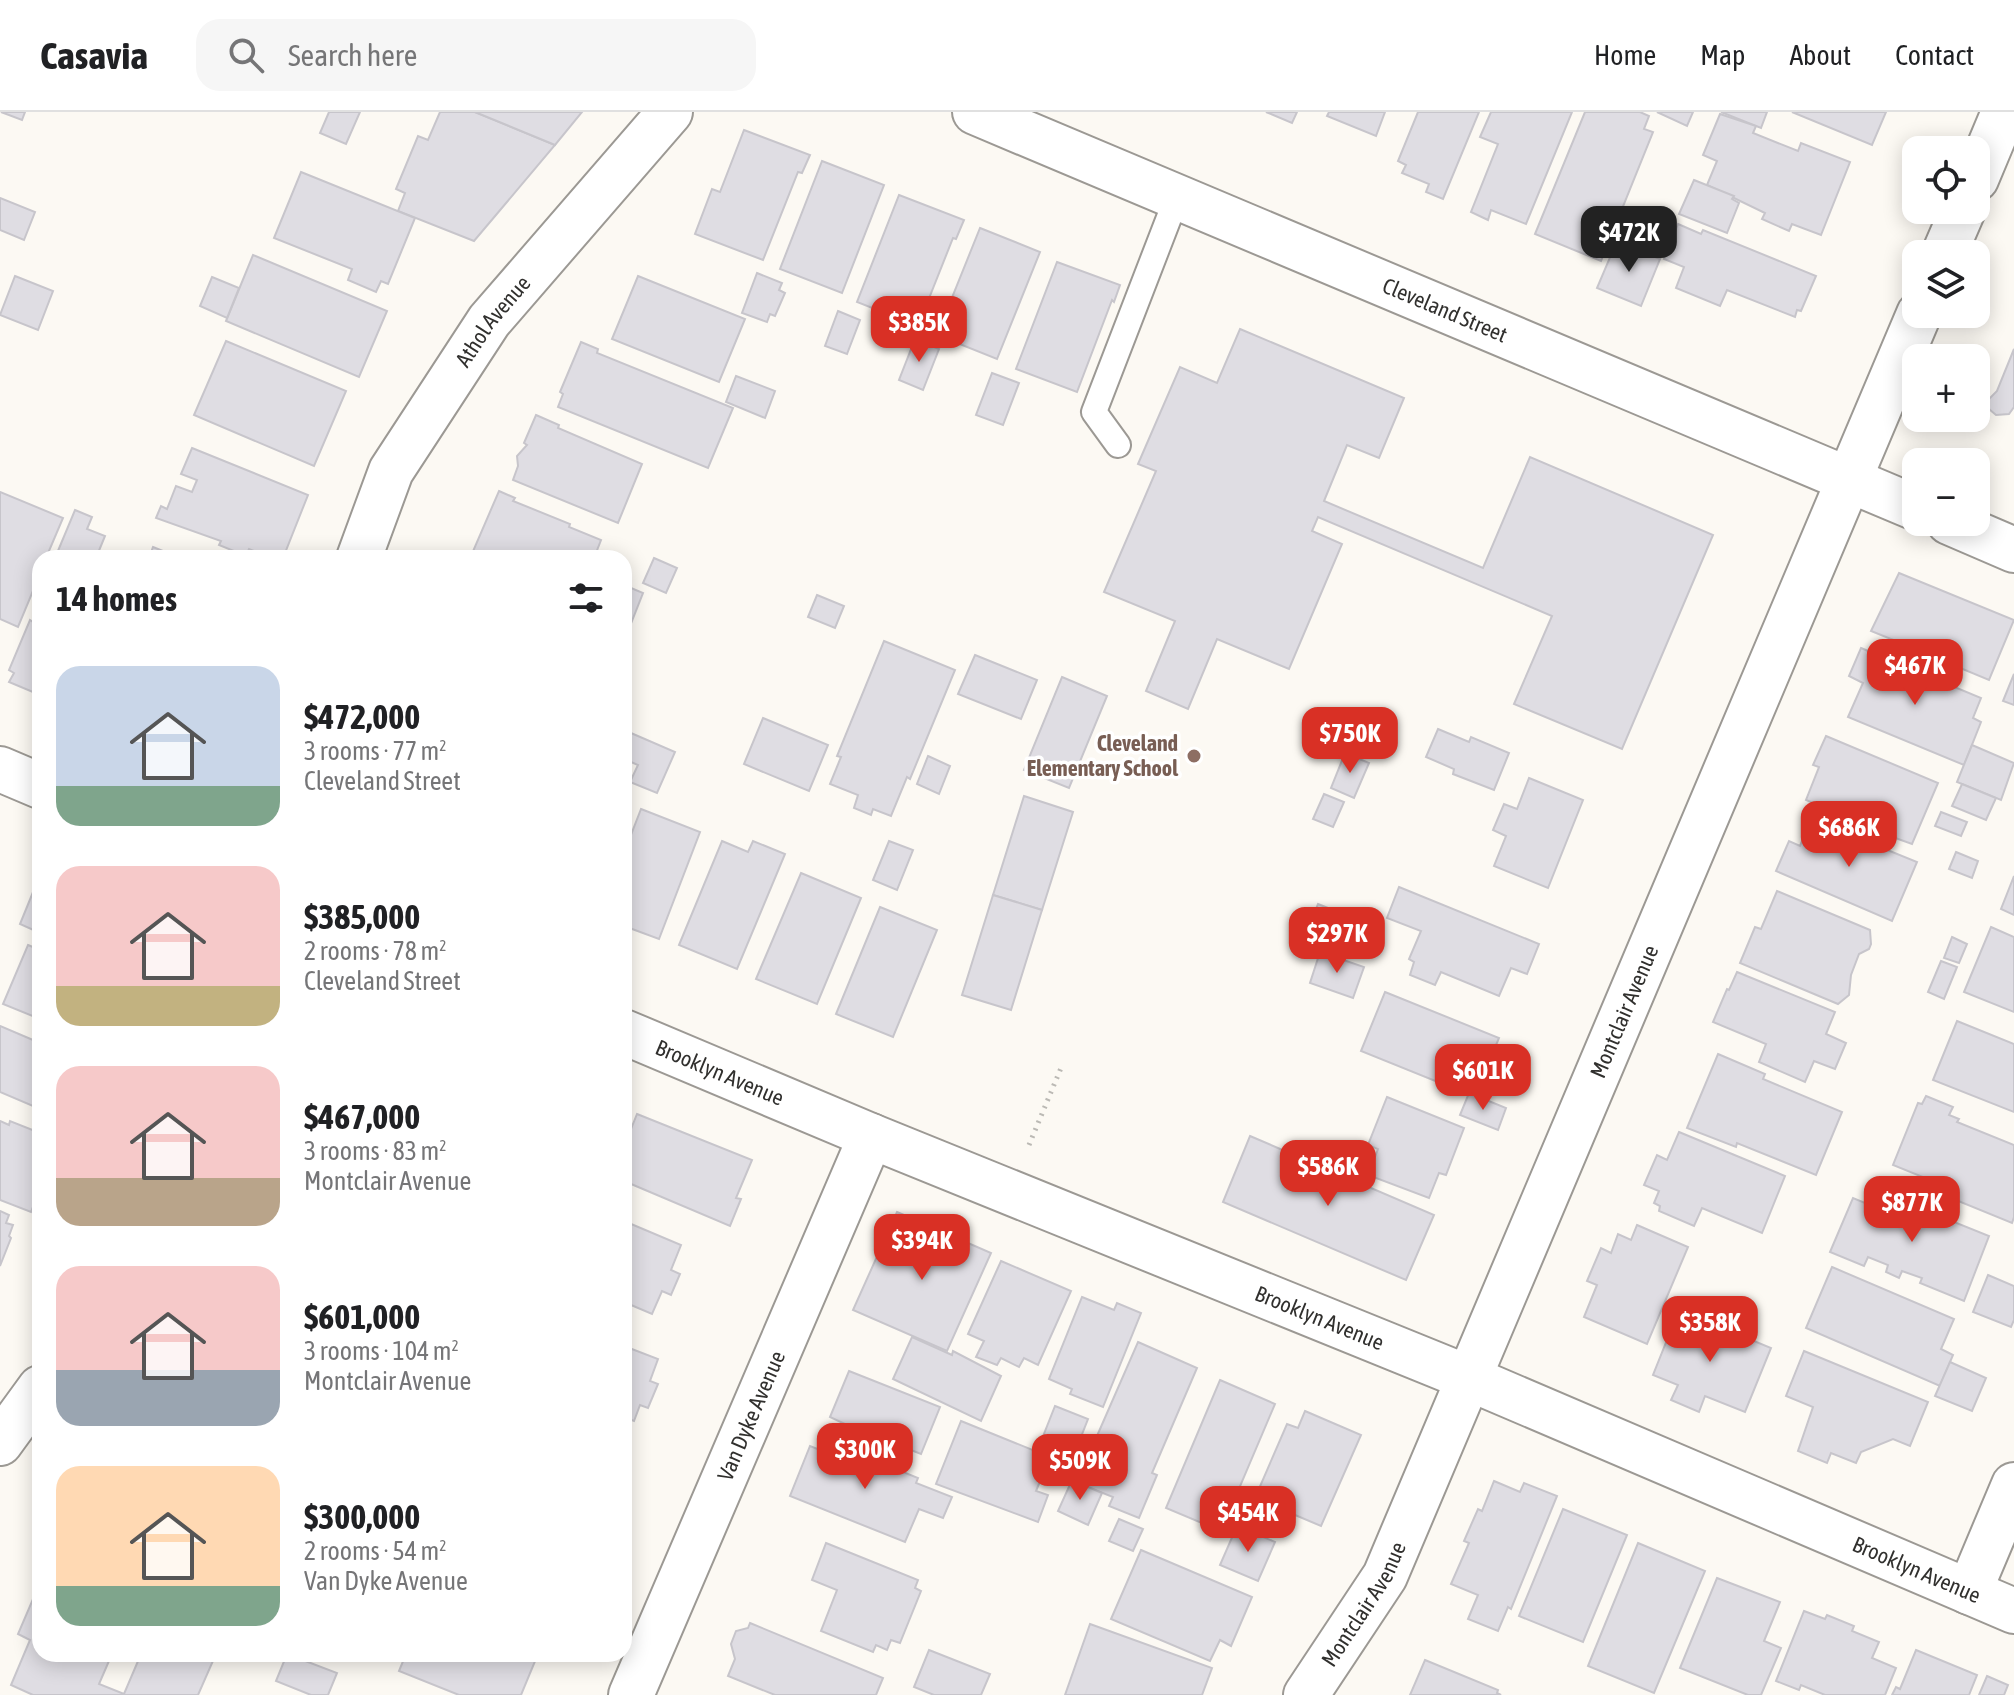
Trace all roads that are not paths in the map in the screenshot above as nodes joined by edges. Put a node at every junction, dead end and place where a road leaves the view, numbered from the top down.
1 (670, 112) edge
2 (975, 112) edge
3 (2004, 112) edge
4 (1990, 146) edge
5 (1177, 197) junction
6 (1913, 328) edge
7 (1118, 445) dead end
8 (1849, 479) junction
9 (1902, 502) edge
10 (1982, 536) edge
11 (362, 550) edge
12 (2014, 550) edge
13 (0, 769) edge
14 (32, 783) edge
15 (632, 1035) edge
16 (871, 1136) junction
17 (1471, 1379) junction
18 (32, 1399) edge
19 (0, 1443) edge
20 (2014, 1485) edge
21 (1969, 1592) junction
22 (2014, 1611) edge
23 (631, 1695) edge
24 (1306, 1695) edge

1 - 11 street, Athol Avenue
2 - 5 street, Cleveland Street
3 - 4 street
5 - 7 lane
5 - 8 street, Cleveland Street
6 - 8 street, Montclair Avenue
8 - 9 street, Cleveland Street
8 - 17 street, Montclair Avenue
10 - 12 street
13 - 14 street
15 - 16 street, Brooklyn Avenue
16 - 17 street, Brooklyn Avenue
16 - 23 street, Van Dyke Avenue
17 - 21 street, Brooklyn Avenue
17 - 24 street, Montclair Avenue
18 - 19 street
20 - 21 street
21 - 22 street, Brooklyn Avenue

